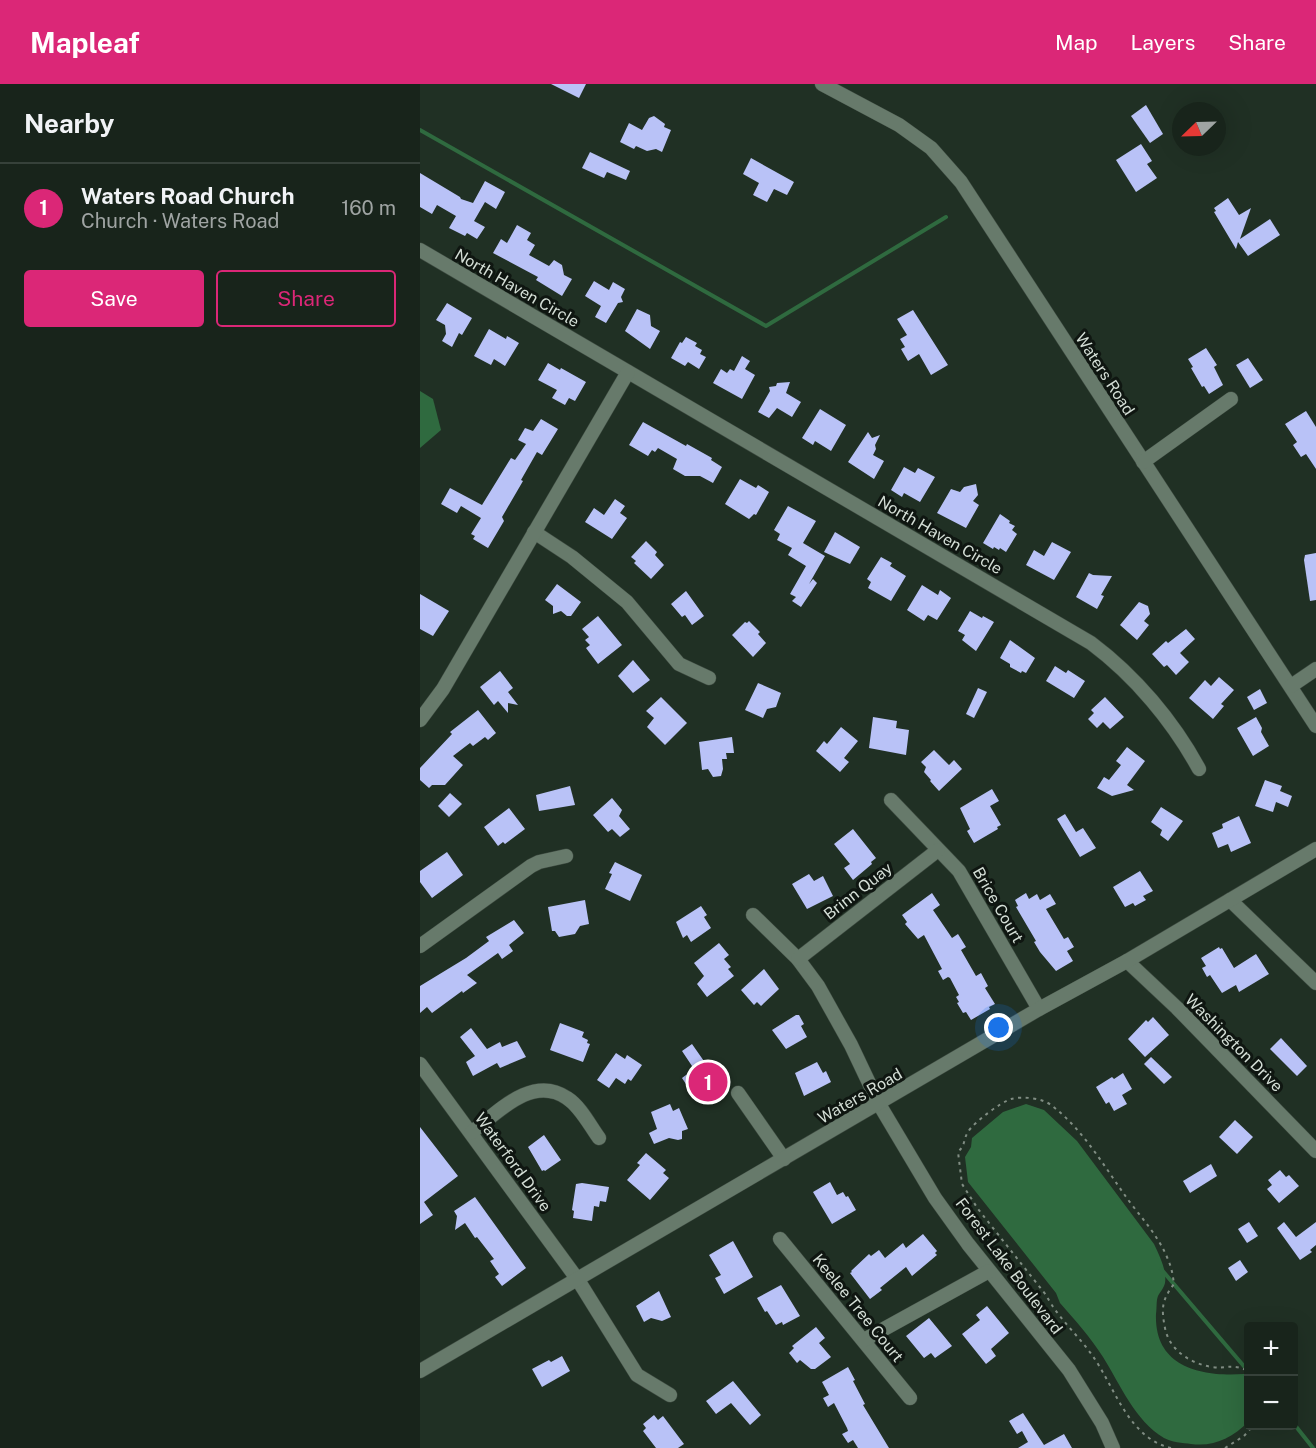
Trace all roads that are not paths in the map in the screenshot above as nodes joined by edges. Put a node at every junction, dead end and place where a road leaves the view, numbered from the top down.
1 (822, 84) edge
2 (420, 250) edge
3 (628, 372) junction
4 (1231, 399) dead end
5 (1143, 462) junction
6 (534, 532) junction
7 (1316, 669) edge
8 (709, 678) dead end
9 (1291, 686) junction
10 (420, 720) edge
11 (1316, 726) edge
12 (1199, 770) dead end
13 (891, 800) dead end
14 (1316, 849) edge
15 (938, 850) junction
16 (566, 856) dead end
17 (1230, 900) junction
18 (753, 915) dead end
19 (420, 946) edge
20 (798, 959) junction
21 (1126, 961) junction
22 (1316, 983) edge
23 (1039, 1010) junction
24 (420, 1064) edge
25 (738, 1093) dead end
26 (879, 1104) junction
27 (471, 1133) junction
28 (599, 1138) dead end
29 (1316, 1151) edge
30 (784, 1159) junction
31 (780, 1239) dead end
32 (989, 1271) junction
33 (578, 1280) junction
34 (864, 1340) junction
35 (420, 1371) edge
36 (670, 1395) dead end
37 (910, 1398) dead end
38 (1113, 1448) edge

1 - 5 street, Waters Road
2 - 3 street, North Haven Circle
3 - 6 street
3 - 12 street, North Haven Circle
4 - 5 street
5 - 9 street, Waters Road
6 - 8 street
6 - 10 street
7 - 9 street
9 - 11 street, Waters Road
13 - 15 street, Brice Court
14 - 17 street, Waters Road
15 - 20 street, Brinn Quay
15 - 23 street, Brice Court
16 - 19 street
17 - 21 street, Waters Road
17 - 22 street
18 - 20 street, Forest Lake Boulevard
20 - 26 street, Forest Lake Boulevard
21 - 23 street, Waters Road
21 - 29 street, Washington Drive
23 - 26 street, Waters Road
24 - 27 street, Waterford Drive
25 - 30 street
26 - 30 street, Waters Road
26 - 32 street, Forest Lake Boulevard
27 - 28 street
27 - 33 street, Waterford Drive
30 - 33 street, Waters Road
31 - 34 street, Keelee Tree Court
32 - 34 street
32 - 38 street, Forest Lake Boulevard
33 - 35 street, Waters Road
33 - 36 street, Waterford Drive
34 - 37 street, Keelee Tree Court

